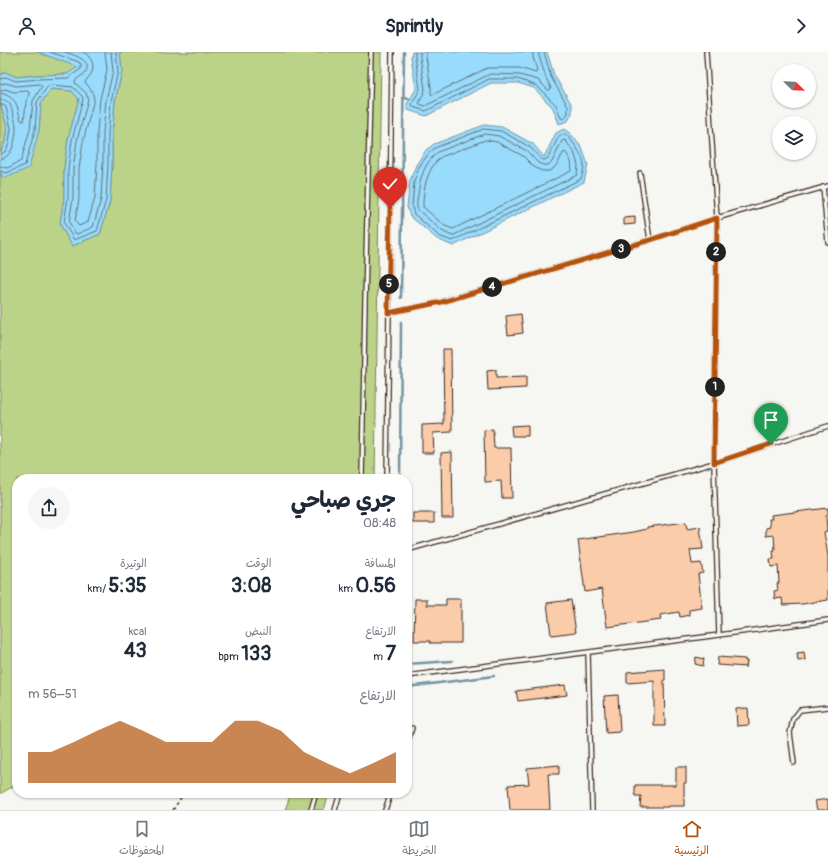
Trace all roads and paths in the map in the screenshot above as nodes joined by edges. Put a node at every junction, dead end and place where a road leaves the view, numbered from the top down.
1 (371, 52) edge
2 (392, 52) edge
3 (706, 52) edge
4 (640, 173) dead end
5 (828, 186) edge
6 (823, 187) junction
7 (717, 218) junction
8 (650, 240) junction
9 (828, 242) edge
10 (388, 313) junction
11 (828, 426) edge
12 (714, 463) junction
13 (362, 474) edge
14 (387, 474) edge
15 (412, 549) edge
16 (828, 620) edge
17 (719, 635) junction
18 (588, 653) junction
19 (412, 675) edge
20 (828, 706) edge
21 (794, 762) dead end
22 (181, 798) edge
23 (315, 798) edge
24 (339, 798) edge
25 (390, 798) edge
26 (173, 810) edge
27 (311, 810) edge
28 (335, 810) edge
29 (386, 810) edge
30 (592, 810) edge

1 - 13 lane
2 - 10 lane
3 - 7 lane
4 - 8 lane
5 - 6 lane
6 - 7 lane
6 - 9 lane
7 - 8 lane
7 - 12 lane
8 - 10 lane
10 - 14 lane
11 - 12 lane
12 - 15 lane
12 - 17 lane
16 - 17 lane
17 - 18 lane
18 - 19 lane
18 - 30 lane
20 - 21 lane
22 - 26 path
23 - 27 lane
24 - 28 lane
25 - 29 lane

